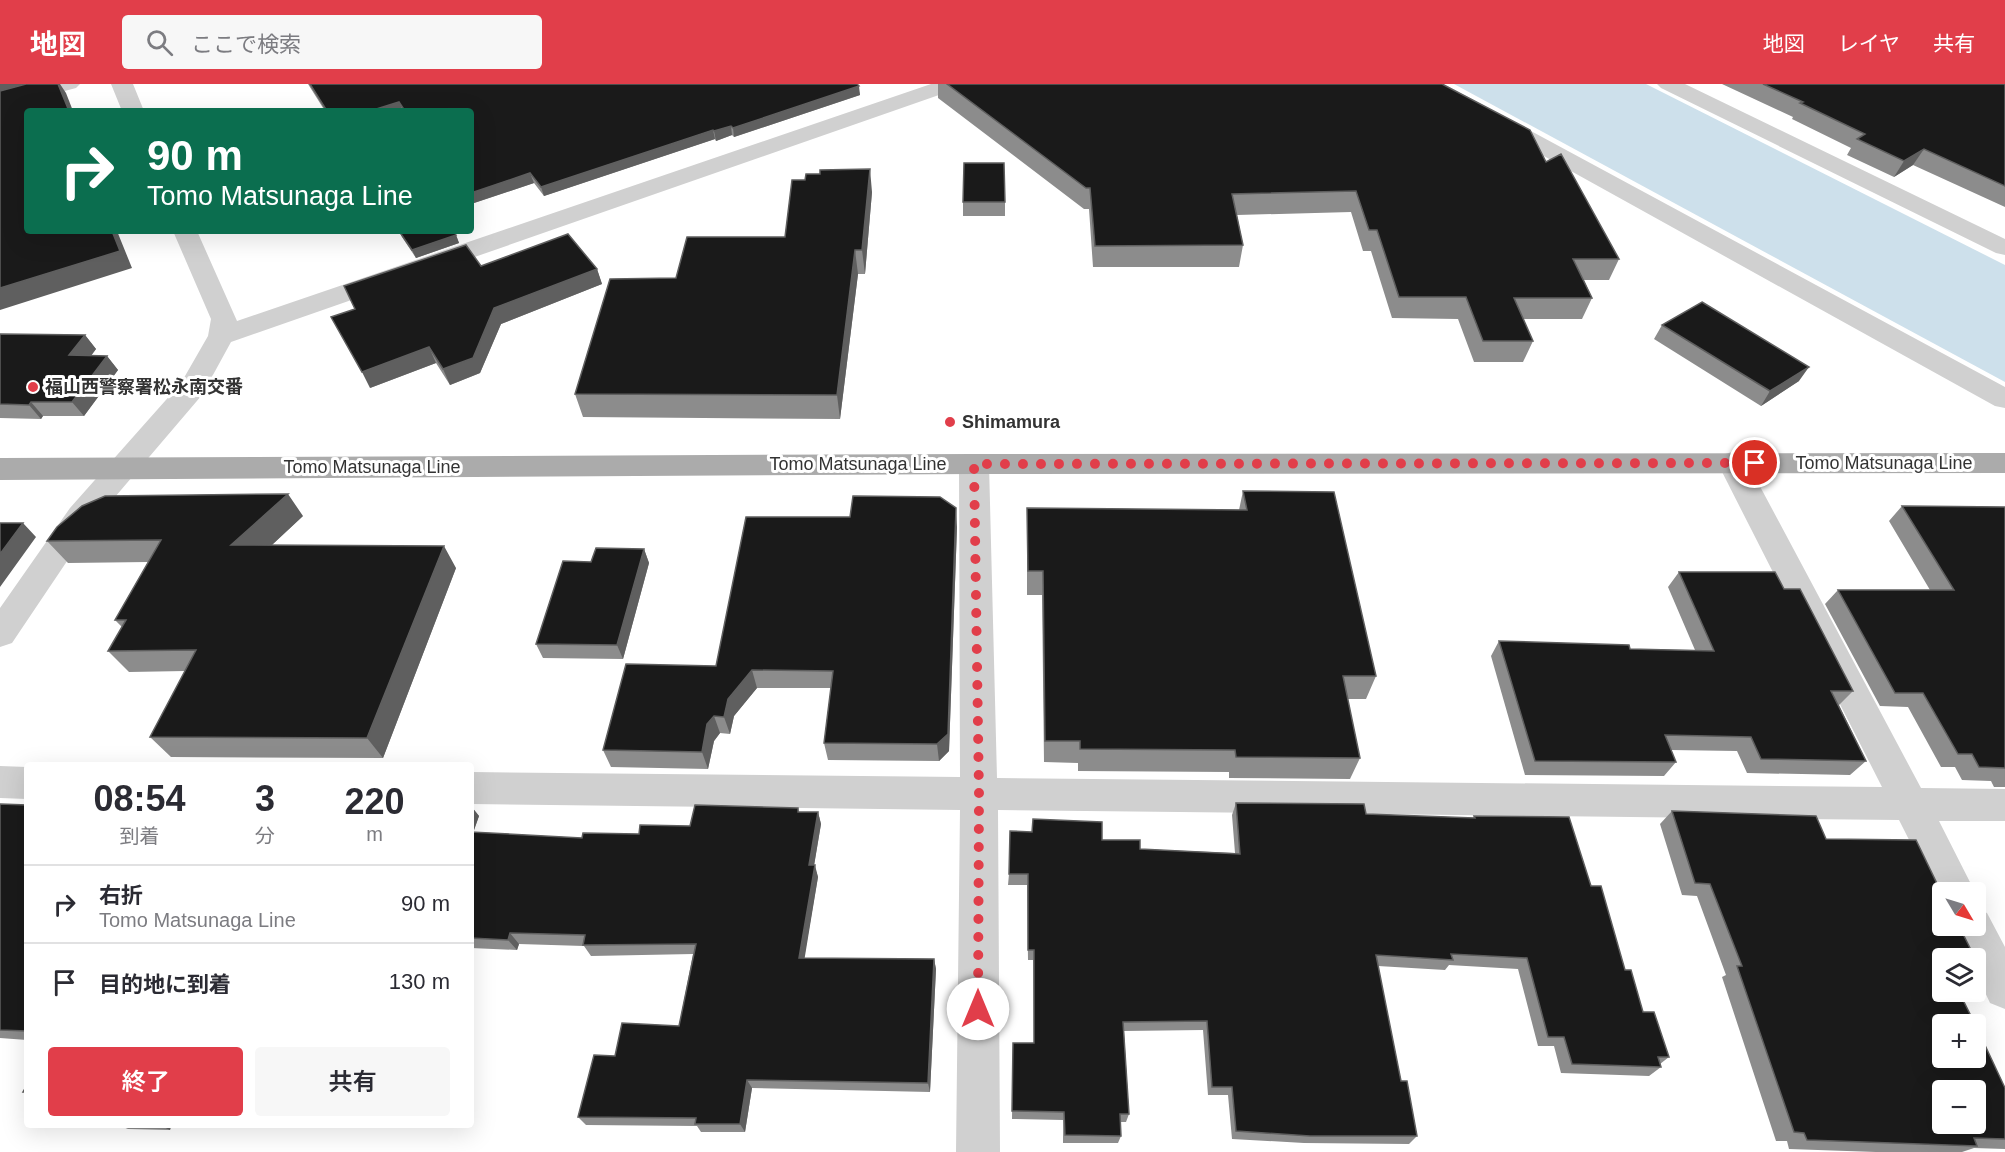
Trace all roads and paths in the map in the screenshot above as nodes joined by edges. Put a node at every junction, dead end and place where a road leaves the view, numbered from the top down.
1 (69, 84) edge
2 (122, 84) edge
3 (952, 84) edge
4 (1428, 84) edge
5 (1668, 84) edge
6 (0, 102) edge
7 (132, 108) edge
8 (186, 234) edge
9 (2005, 248) edge
10 (221, 336) junction
11 (2005, 399) edge
12 (1732, 462) junction
13 (2005, 463) edge
14 (974, 464) junction
15 (123, 468) junction
16 (0, 470) edge
17 (0, 634) edge
18 (0, 782) edge
19 (24, 783) edge
20 (474, 788) edge
21 (979, 794) junction
22 (1911, 804) junction
23 (2005, 805) edge
24 (1951, 882) edge
25 (1978, 936) edge
26 (2005, 990) edge
27 (978, 1152) edge

1 - 6 street
2 - 7 street
3 - 10 street
4 - 11 street
5 - 9 street
8 - 10 street
10 - 15 street
12 - 13 main road, Tomo Matsunaga Line
12 - 14 main road, Tomo Matsunaga Line
12 - 22 street
14 - 15 main road, Tomo Matsunaga Line
14 - 21 street
15 - 16 main road, Tomo Matsunaga Line
15 - 17 street
18 - 19 street
20 - 21 street
21 - 22 street
21 - 27 street
22 - 23 street
22 - 24 street
25 - 26 street

